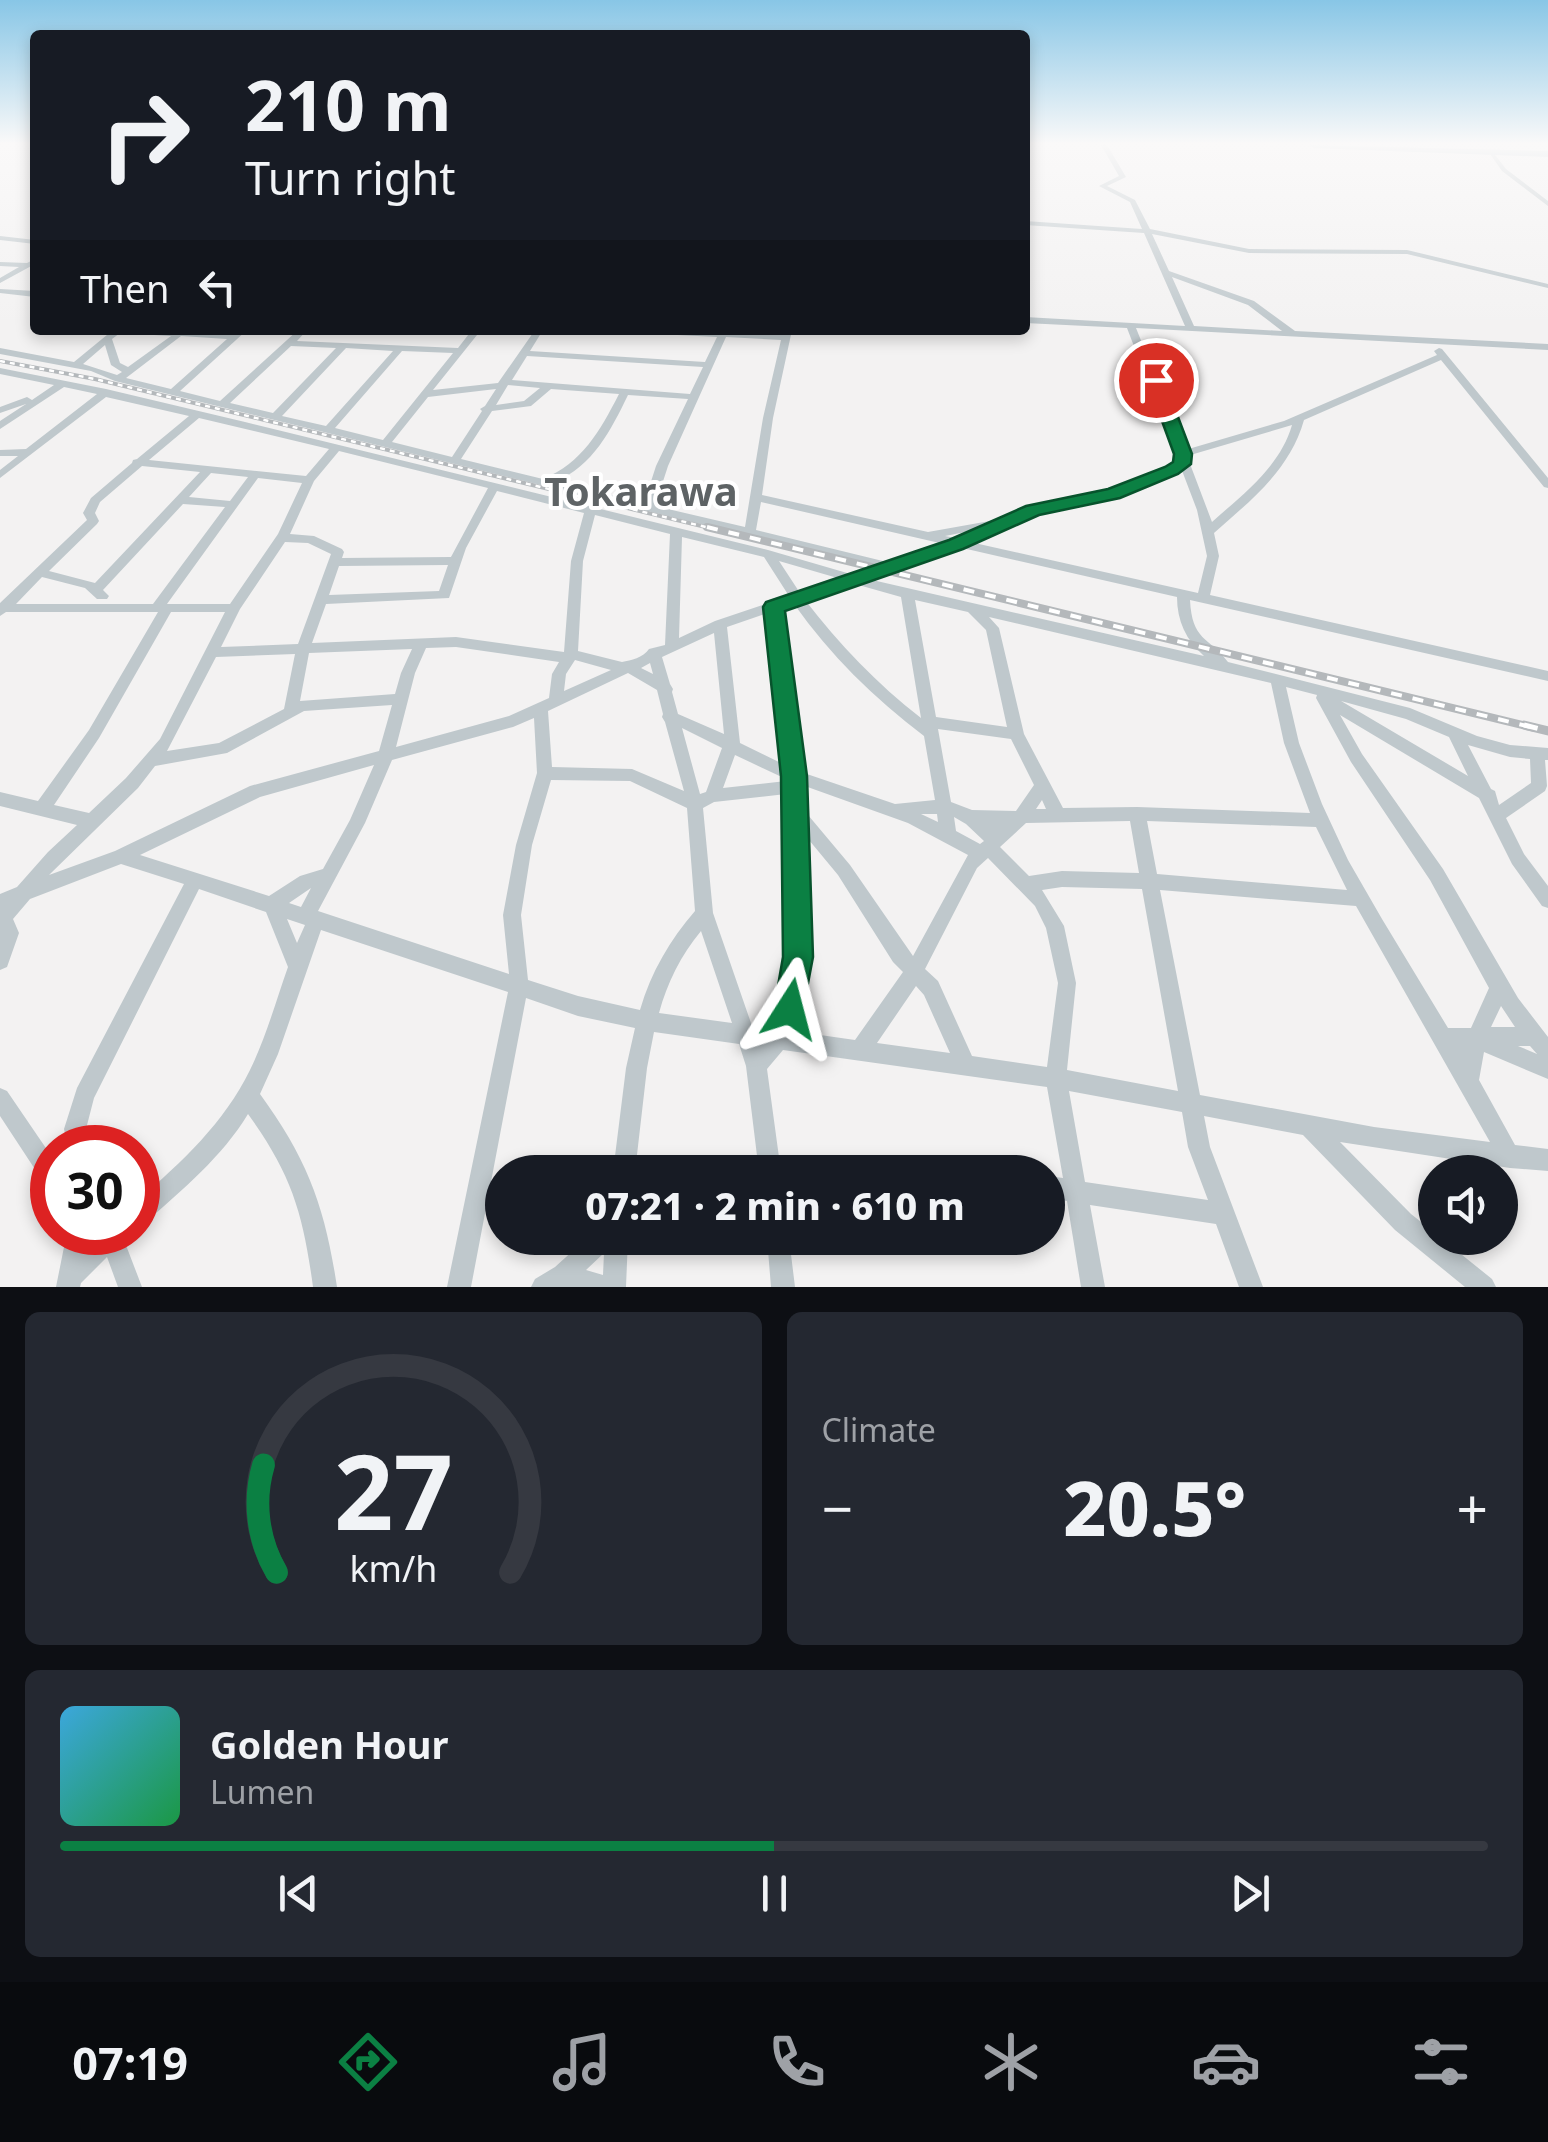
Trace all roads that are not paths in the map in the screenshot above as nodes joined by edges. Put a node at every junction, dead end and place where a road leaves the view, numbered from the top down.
1 (1133, 205) edge
2 (1030, 222) edge
3 (1146, 231) junction
4 (0, 238) edge
5 (30, 241) edge
6 (1160, 259) junction
7 (30, 263) edge
8 (0, 264) edge
9 (30, 264) edge
10 (1167, 272) junction
11 (0, 281) edge
12 (1548, 286) edge
13 (0, 291) edge
14 (30, 294) edge
15 (1235, 297) junction
16 (1030, 320) edge
17 (1131, 326) junction
18 (1190, 329) junction
19 (112, 335) edge
20 (178, 335) edge
21 (238, 335) edge
22 (297, 335) edge
23 (474, 335) edge
24 (535, 335) edge
25 (722, 335) edge
26 (787, 335) edge
27 (1295, 335) junction
28 (108, 340) junction
29 (289, 342) junction
30 (1432, 343) junction
31 (344, 345) junction
32 (1548, 347) edge
33 (400, 348) junction
34 (0, 351) edge
35 (460, 351) junction
36 (522, 354) junction
37 (1442, 356) junction
38 (710, 365) junction
39 (76, 366) junction
40 (2, 372) edge
41 (129, 372) junction
42 (118, 380) junction
43 (63, 384) junction
44 (500, 384) junction
45 (547, 387) junction
46 (49, 392) junction
47 (106, 392) junction
48 (173, 392) junction
49 (624, 393) junction
50 (427, 394) junction
51 (694, 397) junction
52 (224, 403) junction
53 (486, 409) junction
54 (0, 410) edge
55 (195, 416) junction
56 (276, 416) junction
57 (1298, 418) junction
58 (0, 426) edge
59 (328, 430) junction
60 (385, 444) junction
61 (336, 448) junction
62 (24, 452) junction
63 (0, 453) edge
64 (456, 459) junction
65 (1182, 459) junction
66 (138, 462) junction
67 (206, 471) junction
68 (0, 476) edge
69 (254, 476) junction
70 (309, 480) junction
71 (543, 482) junction
72 (1548, 485) edge
73 (494, 488) junction
74 (755, 497) junction
75 (179, 500) junction
76 (230, 504) junction
77 (649, 508) junction
78 (591, 510) junction
79 (1008, 520) junction
80 (676, 532) junction
81 (750, 532) junction
82 (1208, 532) junction
83 (926, 536) junction
84 (282, 538) junction
85 (956, 544) junction
86 (768, 554) junction
87 (455, 561) junction
88 (337, 562) junction
89 (888, 566) junction
90 (42, 572) junction
91 (852, 580) junction
92 (96, 590) junction
93 (907, 593) junction
94 (1184, 593) junction
95 (1203, 599) junction
96 (321, 600) junction
97 (796, 602) junction
98 (971, 606) junction
99 (774, 607) junction
100 (162, 608) junction
101 (234, 608) junction
102 (2, 609) edge
103 (110, 610) junction
104 (720, 624) junction
105 (422, 642) junction
106 (672, 645) junction
107 (303, 647) junction
108 (212, 652) junction
109 (654, 653) junction
110 (570, 656) junction
111 (625, 667) junction
112 (1233, 668) junction
113 (1548, 676) edge
114 (1277, 680) junction
115 (666, 689) junction
116 (1320, 695) junction
117 (400, 699) junction
118 (549, 706) junction
119 (290, 709) junction
120 (668, 717) junction
121 (931, 728) junction
122 (1454, 732) junction
123 (1016, 734) junction
124 (732, 743) junction
125 (1542, 754) edge
126 (384, 758) junction
127 (152, 760) junction
128 (546, 773) junction
129 (794, 781) junction
130 (1042, 786) junction
131 (1488, 796) junction
132 (0, 799) edge
133 (703, 800) junction
134 (946, 804) junction
135 (43, 808) junction
136 (899, 809) junction
137 (794, 810) junction
138 (1137, 814) junction
139 (1498, 814) junction
140 (1058, 815) junction
141 (970, 816) junction
142 (1020, 817) junction
143 (1324, 820) junction
144 (91, 821) junction
145 (948, 831) junction
146 (987, 847) junction
147 (121, 856) junction
148 (328, 875) junction
149 (1150, 881) junction
150 (194, 882) junction
151 (1026, 884) junction
152 (24, 891) junction
153 (1362, 899) junction
154 (1548, 900) edge
155 (272, 904) junction
156 (1, 913) edge
157 (704, 913) junction
158 (311, 918) junction
159 (0, 960) edge
160 (296, 963) junction
161 (915, 970) junction
162 (519, 984) junction
163 (1499, 988) junction
164 (645, 1021) junction
165 (746, 1033) junction
166 (1533, 1036) junction
167 (780, 1038) junction
168 (1446, 1038) junction
169 (1476, 1039) junction
170 (860, 1051) junction
171 (1548, 1052) edge
172 (756, 1066) junction
173 (966, 1066) junction
174 (1548, 1069) edge
175 (1056, 1078) junction
176 (1470, 1079) junction
177 (248, 1096) junction
178 (0, 1098) edge
179 (1189, 1104) junction
180 (76, 1125) edge
181 (1310, 1128) junction
182 (30, 1142) edge
183 (626, 1155) edge
184 (768, 1155) edge
185 (1496, 1155) edge
186 (1509, 1155) edge
187 (1518, 1158) edge
188 (1548, 1160) edge
189 (1065, 1188) edge
190 (1076, 1189) junction
191 (160, 1194) edge
192 (1223, 1214) junction
193 (75, 1255) edge
194 (93, 1255) edge
195 (119, 1255) edge
196 (584, 1255) edge
197 (617, 1255) edge
198 (780, 1255) edge
199 (70, 1281) edge
200 (553, 1281) edge
201 (130, 1287) edge
202 (324, 1287) edge
203 (460, 1287) edge
204 (605, 1287) edge
205 (614, 1287) edge
206 (783, 1287) edge
207 (1093, 1287) edge
208 (1251, 1287) edge
209 (1484, 1287) edge

1 - 3 street
2 - 3 street
3 - 6 street
3 - 12 street
4 - 5 street
6 - 10 street
6 - 15 street
7 - 8 street
9 - 11 street
10 - 15 street
10 - 18 street
13 - 14 street
15 - 27 street
16 - 17 street
17 - 18 street
17 - 65 street
18 - 27 street
19 - 28 street
20 - 41 street
21 - 48 street
22 - 29 street
23 - 35 street
24 - 36 street
25 - 38 street
26 - 74 street
27 - 30 street
28 - 39 street
28 - 41 street
29 - 31 street
29 - 52 street
30 - 32 street
30 - 37 street
31 - 33 street
31 - 56 street
33 - 35 street
33 - 59 street
34 - 39 street
35 - 50 street
36 - 38 street
36 - 44 street
37 - 57 street
37 - 72 street
38 - 51 street
39 - 42 street
40 - 43 street
41 - 42 street
42 - 48 street
43 - 46 street
43 - 47 street
44 - 45 street
44 - 50 street
44 - 53 street
45 - 49 street
45 - 53 street
46 - 54 street
46 - 58 street
47 - 55 street
47 - 62 street
48 - 52 street
49 - 51 street
49 - 71 street
50 - 60 street
51 - 77 street
52 - 56 street
53 - 64 street
55 - 61 street
55 - 66 street
56 - 59 street
57 - 65 street
57 - 82 street
59 - 60 street
60 - 64 street
61 - 70 street
61 - 73 street
62 - 63 street
62 - 68 street
64 - 71 street
65 - 79 street
65 - 82 street
66 - 67 street
66 - 90 street
67 - 69 street
67 - 75 street
69 - 70 street
69 - 76 street
70 - 84 street
71 - 77 street
73 - 78 street
73 - 87 street
74 - 81 street
74 - 83 street
75 - 76 street
75 - 92 street
76 - 100 street
77 - 81 street
78 - 80 street
78 - 110 street
79 - 83 street
79 - 85 street
80 - 86 street
80 - 106 street
81 - 89 street
82 - 95 street
83 - 85 street
84 - 88 street
84 - 101 street
85 - 89 street
85 - 94 street
86 - 91 street
86 - 97 street
87 - 88 street
87 - 96 street
88 - 96 street
89 - 91 street
90 - 92 street
90 - 102 street
91 - 93 street
91 - 97 street
92 - 103 street
93 - 98 street
93 - 121 street
94 - 95 street
94 - 112 street
95 - 113 street
96 - 107 street
97 - 99 street
97 - 121 street
98 - 112 street
98 - 123 street
99 - 104 street
99 - 129 street
100 - 101 street
100 - 103 street
100 - 135 street
101 - 108 street
102 - 103 street
104 - 106 street
104 - 124 street
105 - 107 street
105 - 110 street
105 - 117 street
106 - 109 street
107 - 108 street
107 - 119 street
108 - 127 street
109 - 111 street
109 - 115 street
110 - 111 street
110 - 118 street
111 - 115 street
111 - 118 street
112 - 114 street
114 - 116 street
114 - 143 street
115 - 120 street
116 - 122 street
116 - 131 street
116 - 163 street
117 - 119 street
117 - 126 street
118 - 126 street
118 - 128 street
119 - 127 street
120 - 124 street
120 - 133 street
121 - 123 street
121 - 134 street
122 - 125 street
122 - 131 street
123 - 130 street
124 - 129 street
124 - 133 street
125 - 139 street
126 - 147 street
126 - 148 street
127 - 144 street
128 - 133 street
128 - 162 street
129 - 133 street
129 - 136 street
129 - 137 street
130 - 140 street
130 - 142 street
131 - 139 street
132 - 135 street
133 - 157 street
134 - 136 street
134 - 141 street
134 - 145 street
135 - 144 street
136 - 145 street
137 - 161 street
137 - 167 street
138 - 140 street
138 - 143 street
138 - 149 street
139 - 154 street
140 - 142 street
141 - 142 street
141 - 146 street
142 - 146 street
143 - 153 street
144 - 152 street
145 - 146 street
146 - 151 street
146 - 161 street
147 - 150 street
147 - 152 street
148 - 155 street
148 - 158 street
149 - 151 street
149 - 153 street
149 - 179 street
150 - 155 street
150 - 180 street
151 - 175 street
152 - 156 street
153 - 168 street
155 - 158 street
155 - 160 street
156 - 159 street
157 - 164 street
157 - 165 street
158 - 160 street
158 - 162 street
160 - 177 street
161 - 170 street
161 - 173 street
162 - 164 street
162 - 203 street
163 - 166 street
163 - 169 street
164 - 165 street
164 - 183 street
165 - 167 street
165 - 172 street
166 - 169 street
166 - 171 street
167 - 170 street
167 - 172 street
168 - 169 street
168 - 176 street
169 - 174 street
169 - 176 street
170 - 173 street
172 - 184 street
173 - 175 street
175 - 179 street
175 - 190 street
176 - 186 street
177 - 191 street
177 - 202 street
178 - 182 street
179 - 181 street
179 - 192 street
181 - 185 street
181 - 209 street
187 - 188 street
189 - 190 street
190 - 192 street
190 - 207 street
192 - 208 street
193 - 199 street
194 - 199 street
195 - 201 street
196 - 200 street
197 - 205 street
198 - 206 street
200 - 204 street

